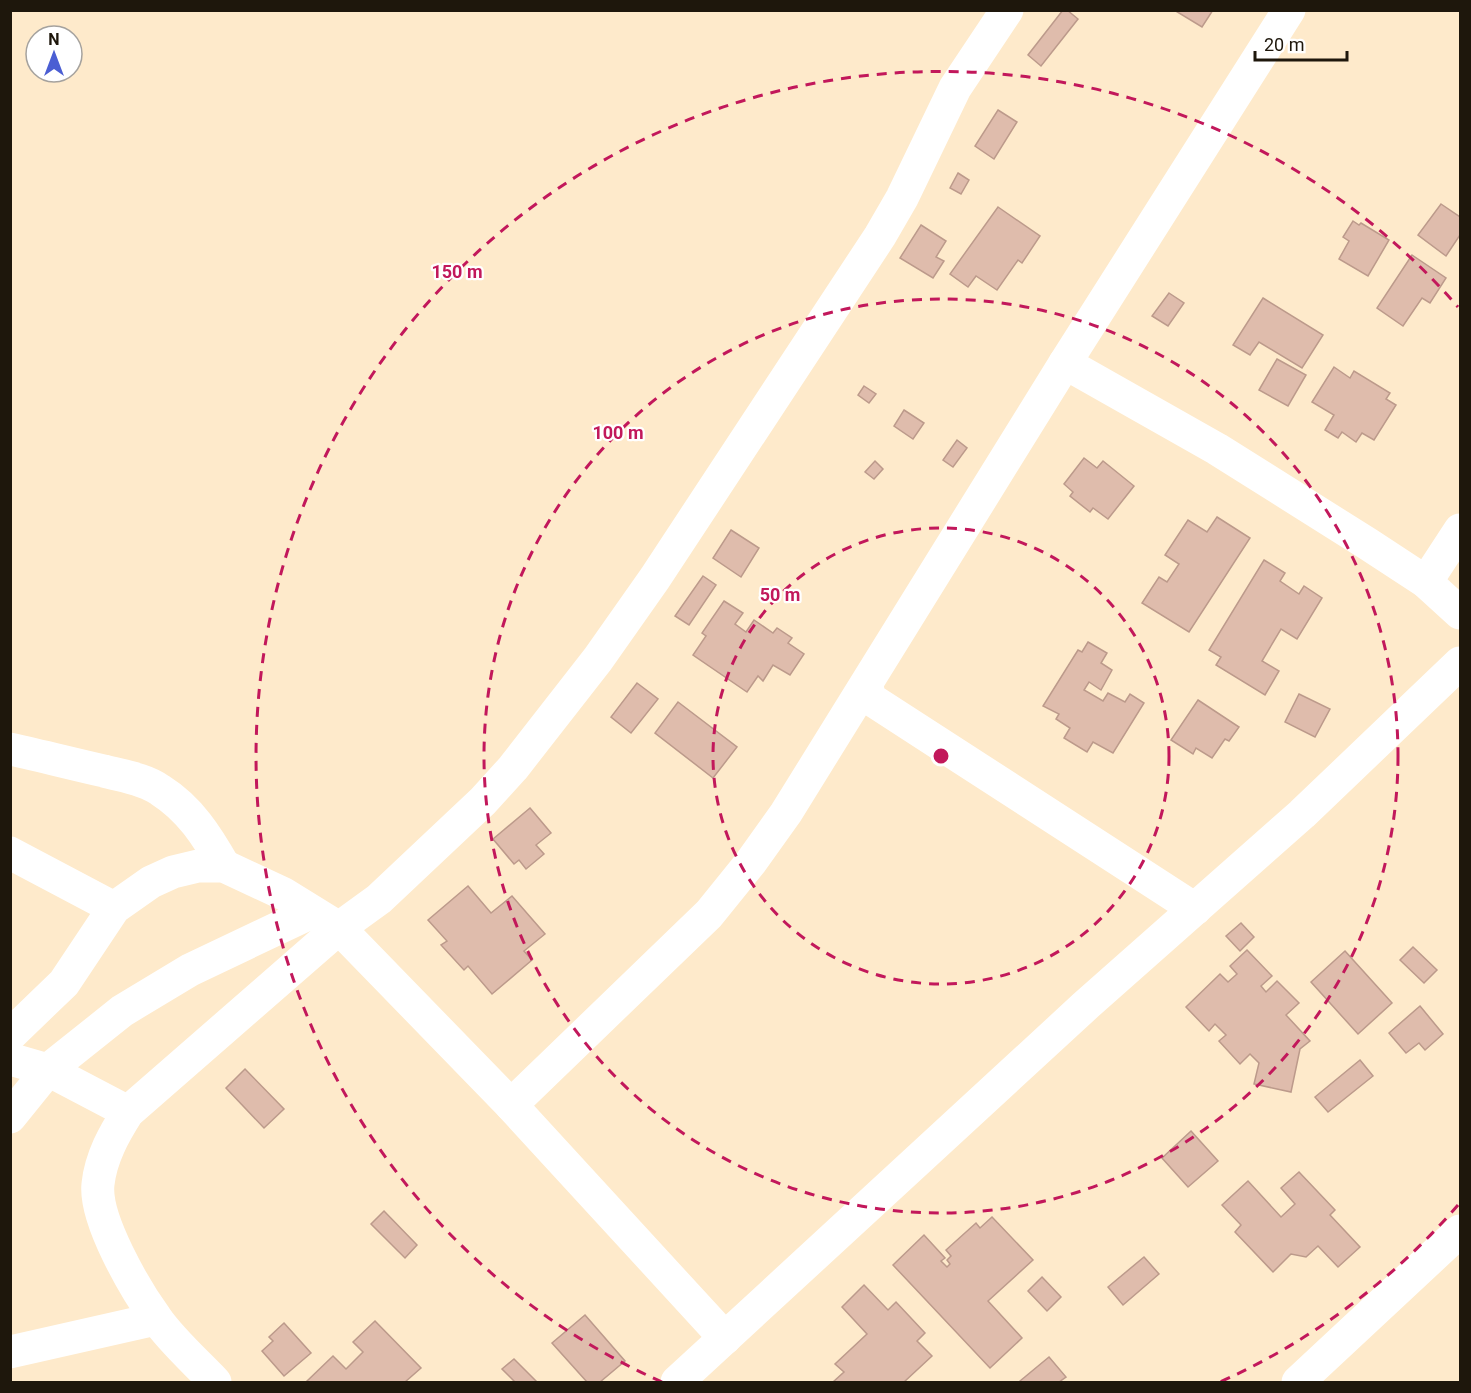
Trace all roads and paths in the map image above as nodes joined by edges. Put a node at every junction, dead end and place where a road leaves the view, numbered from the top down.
1 (1007, 10) edge
2 (1289, 10) edge
3 (1065, 363) junction
4 (1461, 530) edge
5 (1426, 582) junction
6 (1461, 613) edge
7 (1461, 663) edge
8 (867, 684) junction
9 (10, 749) edge
10 (10, 853) edge
11 (224, 866) junction
12 (114, 908) junction
13 (1195, 909) junction
14 (312, 912) junction
15 (339, 928) junction
16 (10, 1035) edge
17 (10, 1059) edge
18 (48, 1070) junction
19 (511, 1105) junction
20 (128, 1113) junction
21 (10, 1117) edge
22 (1461, 1231) edge
23 (156, 1319) junction
24 (725, 1338) junction
25 (10, 1352) edge
26 (202, 1378) edge
27 (677, 1383) edge
28 (1298, 1383) edge

1 - 15 street
2 - 3 street
3 - 5 street
3 - 8 street
4 - 5 street
5 - 6 street
7 - 13 street
8 - 13 street
8 - 19 street
9 - 11 street
10 - 12 street
11 - 12 street
11 - 14 street
12 - 16 street
13 - 24 street
14 - 15 street
14 - 18 street
15 - 19 street
15 - 20 street
17 - 18 street
18 - 20 street
18 - 21 street
19 - 24 street
20 - 23 street
22 - 28 street
23 - 25 street
23 - 26 street
24 - 27 street

